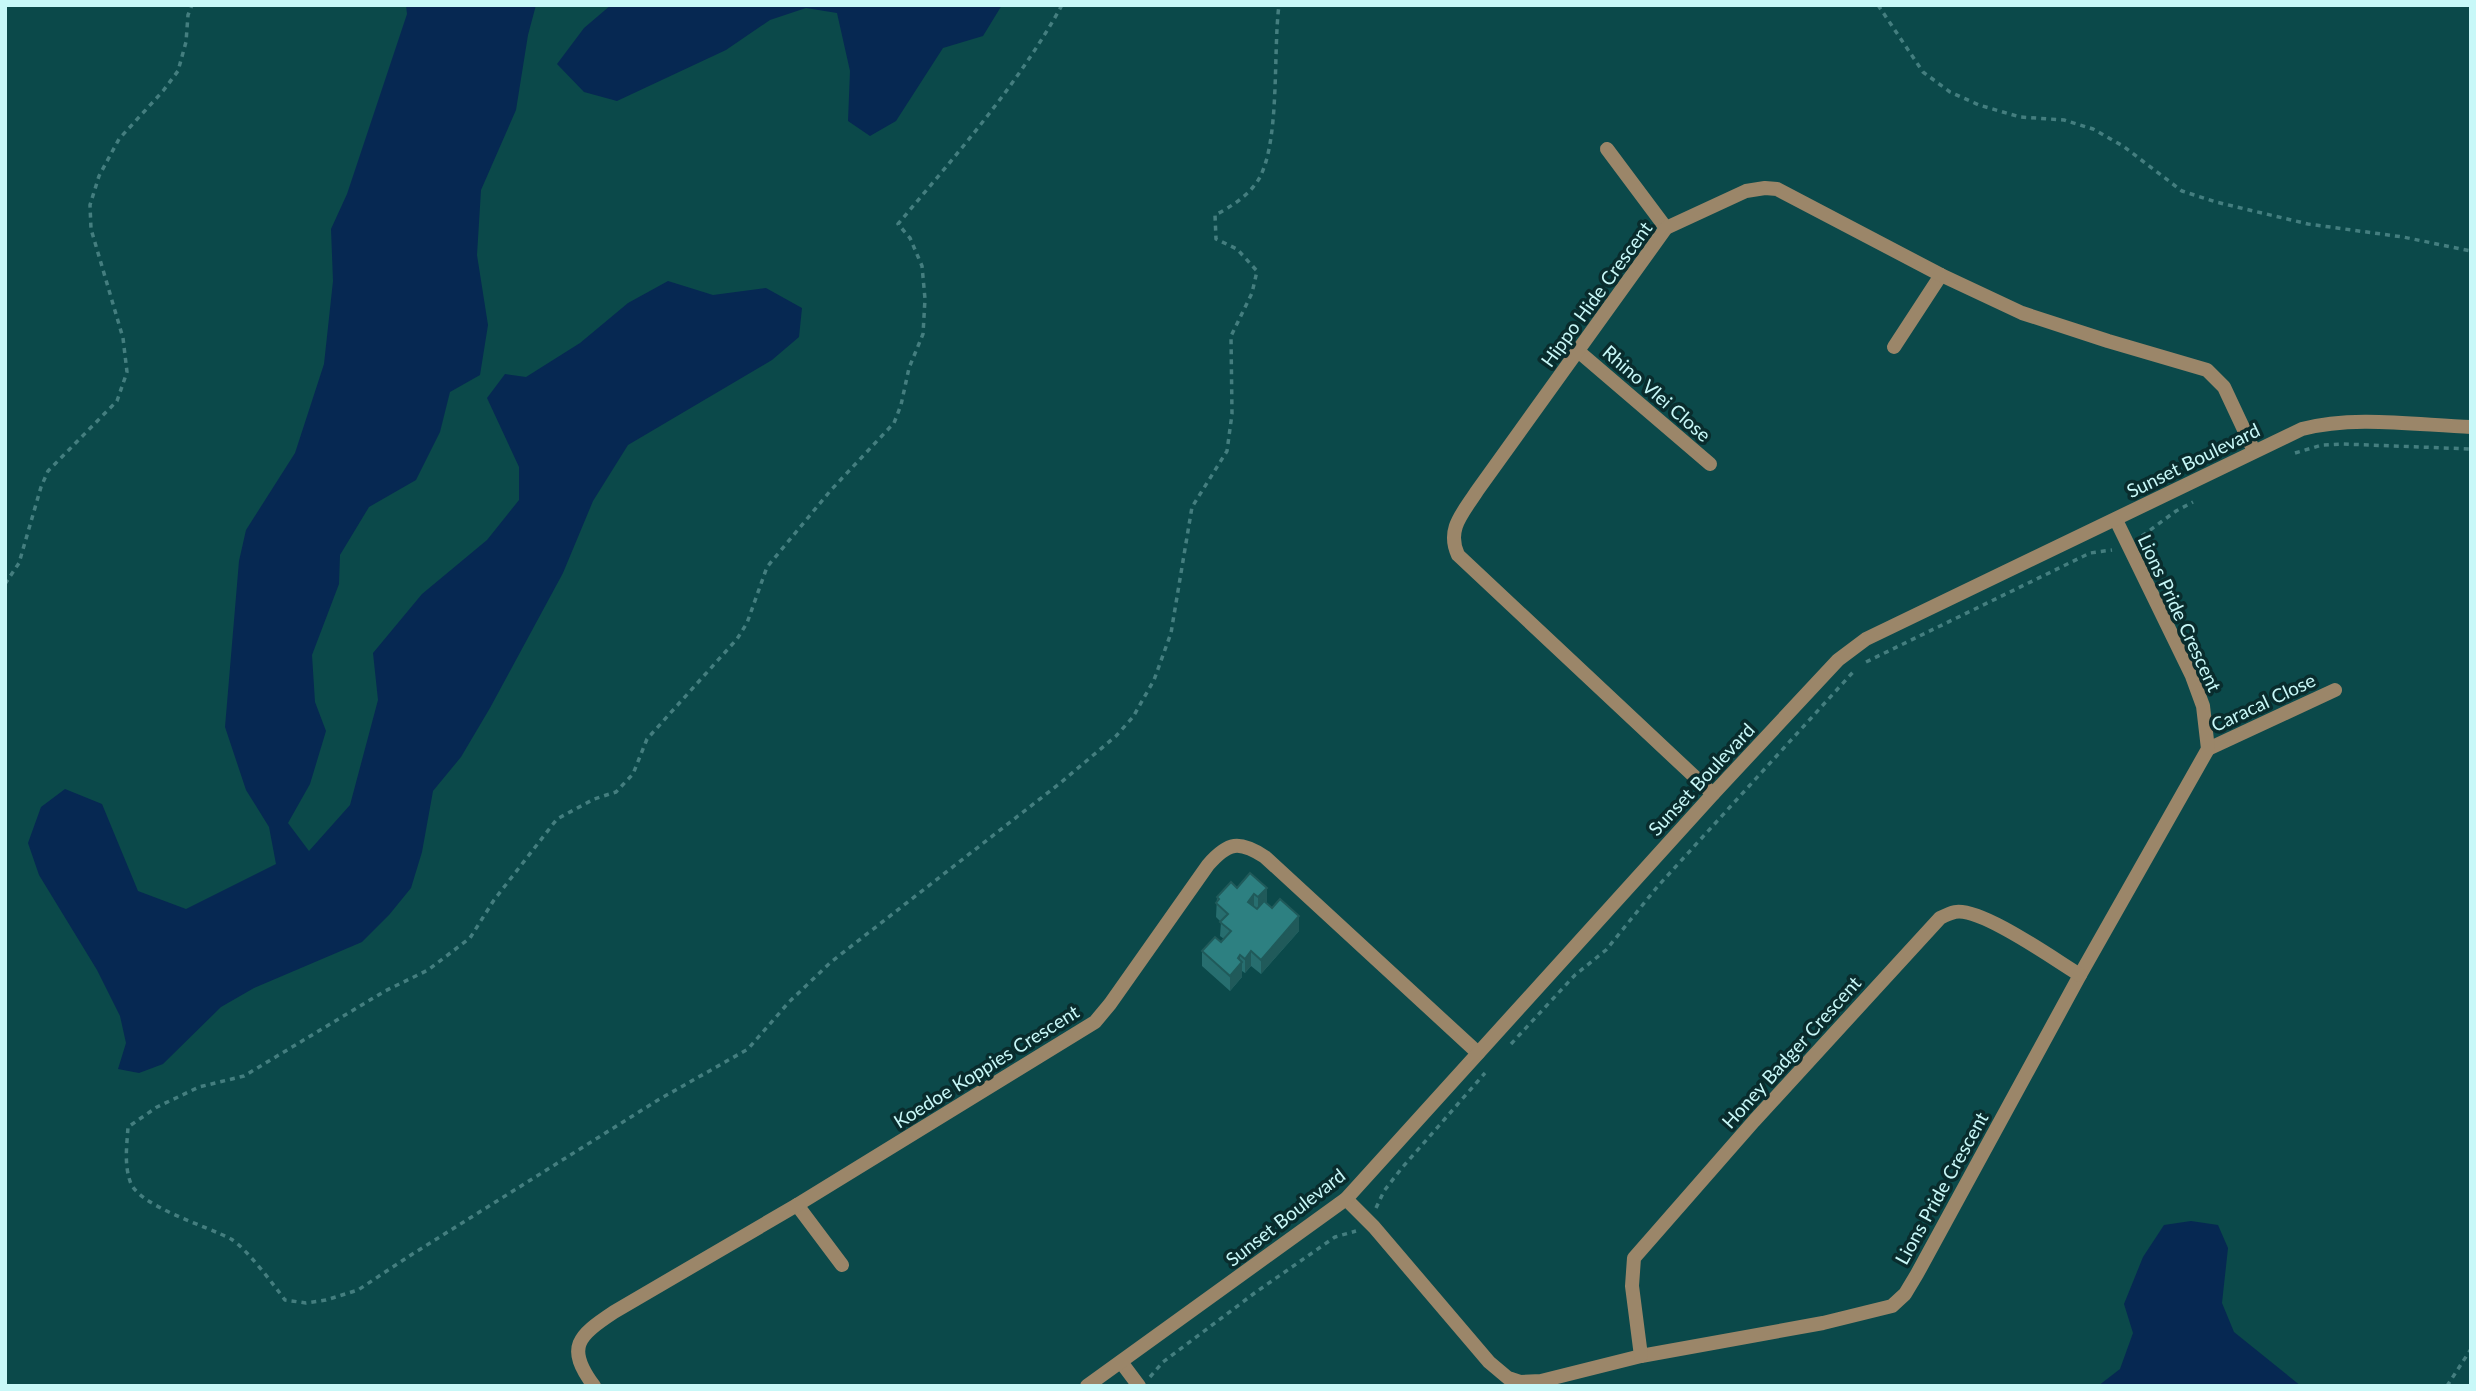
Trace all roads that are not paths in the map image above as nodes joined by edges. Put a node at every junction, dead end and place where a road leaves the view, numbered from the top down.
1 (1607, 149) dead end
2 (1666, 228) junction
3 (1941, 275) junction
4 (1894, 347) dead end
5 (1578, 351) junction
6 (2471, 427) edge
7 (2254, 451) junction
8 (1710, 464) dead end
9 (2116, 520) junction
10 (2335, 690) dead end
11 (2208, 749) junction
12 (1713, 794) junction
13 (2080, 975) junction
14 (1478, 1053) junction
15 (1346, 1199) junction
16 (797, 1205) junction
17 (842, 1265) dead end
18 (1641, 1356) junction
19 (1121, 1362) junction
20 (1143, 1383) edge
21 (594, 1386) edge
22 (1087, 1386) edge

1 - 2 street
2 - 3 street, Hippo Hide Crescent
2 - 5 street, Hippo Hide Crescent
3 - 4 street
3 - 7 street, Hippo Hide Crescent
5 - 8 street, Rhino Vlei Close
5 - 12 street, Hippo Hide Crescent
6 - 7 street, Sunset Boulevard
7 - 9 street, Sunset Boulevard
9 - 11 street, Lions Pride Crescent
9 - 12 street, Sunset Boulevard
10 - 11 street, Caracal Close
11 - 13 street, Lions Pride Crescent
12 - 14 street, Sunset Boulevard
13 - 18 street, Lions Pride Crescent
13 - 18 street, Honey Badger Crescent
14 - 15 street, Sunset Boulevard
14 - 16 street, Koedoe Koppies Crescent
15 - 18 street, Lions Pride Crescent
15 - 19 street, Sunset Boulevard
16 - 17 street
16 - 21 street, Koedoe Koppies Crescent
19 - 20 street
19 - 22 street, Sunset Boulevard

